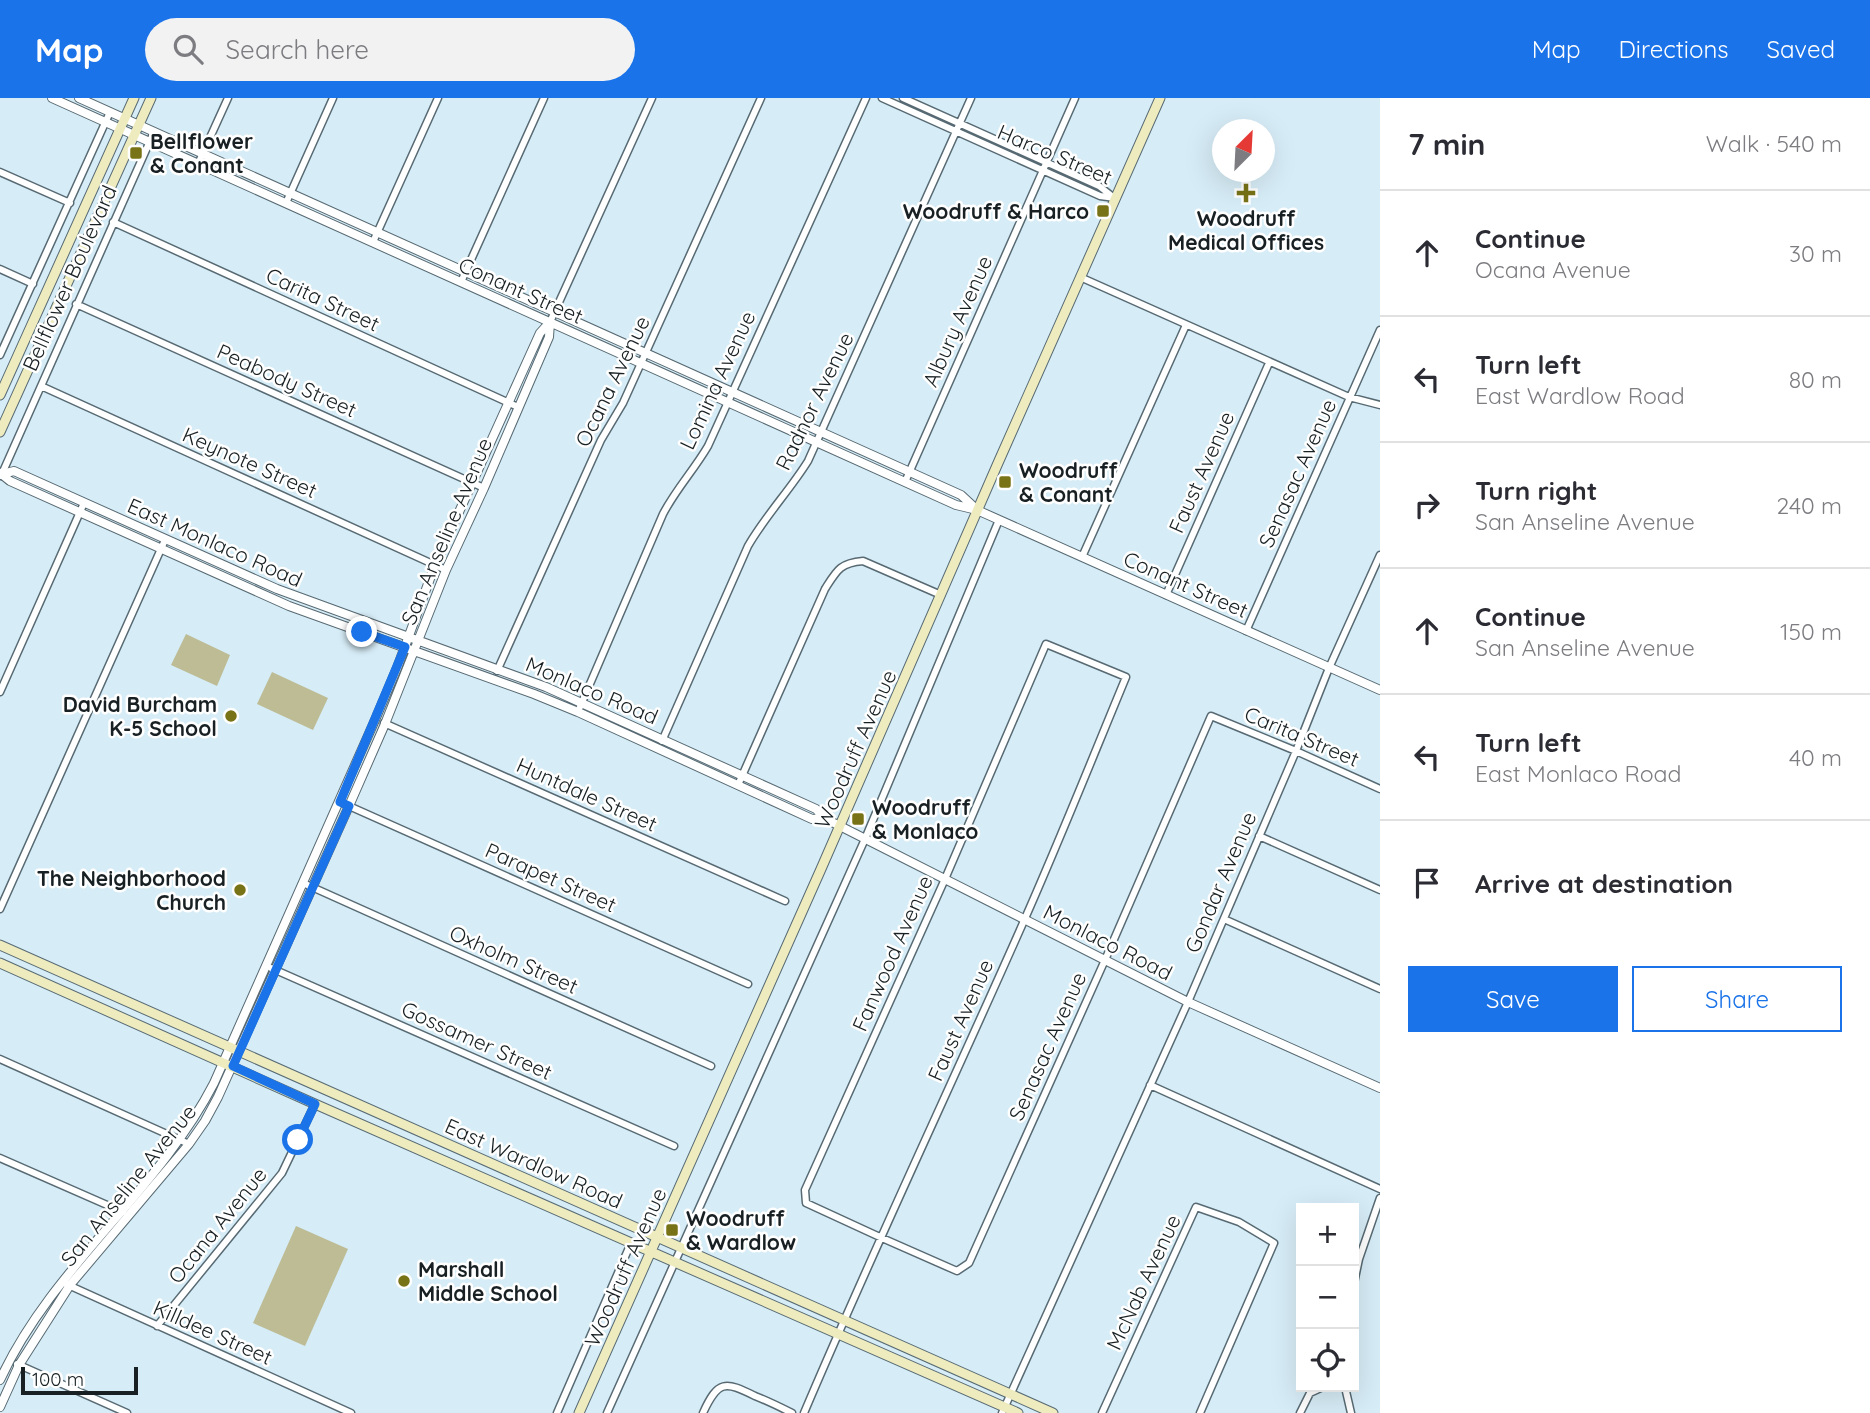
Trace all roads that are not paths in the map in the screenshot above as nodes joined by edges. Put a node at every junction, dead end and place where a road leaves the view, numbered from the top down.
1 (52, 98) edge
2 (79, 98) edge
3 (134, 98) edge
4 (151, 98) edge
5 (228, 98) edge
6 (333, 98) edge
7 (438, 98) edge
8 (544, 98) edge
9 (652, 98) edge
10 (761, 98) edge
11 (866, 98) edge
12 (882, 98) edge
13 (903, 98) edge
14 (971, 98) edge
15 (1075, 98) edge
16 (1160, 98) edge
17 (110, 112) junction
18 (125, 119) junction
19 (106, 122) junction
20 (960, 122) junction
21 (139, 125) junction
22 (121, 129) junction
23 (956, 130) junction
24 (153, 132) junction
25 (134, 135) junction
26 (149, 142) junction
27 (202, 154) junction
28 (1047, 162) junction
29 (198, 164) junction
30 (1043, 170) junction
31 (0, 172) edge
32 (290, 194) junction
33 (1115, 198) junction
34 (70, 203) junction
35 (286, 203) junction
36 (113, 222) junction
37 (377, 233) junction
38 (373, 242) junction
39 (0, 269) edge
40 (466, 273) junction
41 (1080, 277) junction
42 (461, 282) junction
43 (33, 284) junction
44 (76, 304) junction
45 (554, 313) junction
46 (550, 322) junction
47 (1186, 325) junction
48 (1380, 330) edge
49 (646, 354) junction
50 (0, 355) edge
51 (641, 363) junction
52 (1269, 363) junction
53 (40, 386) junction
54 (732, 393) junction
55 (0, 395) edge
56 (1349, 397) junction
57 (728, 402) junction
58 (508, 403) junction
59 (1380, 405) edge
60 (518, 407) junction
61 (0, 432) edge
62 (821, 433) junction
63 (817, 442) junction
64 (909, 472) junction
65 (1, 475) edge
66 (905, 482) junction
67 (472, 483) junction
68 (484, 488) junction
69 (84, 503) junction
70 (977, 510) junction
71 (80, 513) junction
72 (999, 520) junction
73 (165, 540) junction
74 (161, 549) junction
75 (1380, 555) edge
76 (1082, 557) junction
77 (435, 565) junction
78 (446, 570) junction
79 (941, 595) junction
80 (1166, 595) junction
81 (1246, 631) junction
82 (413, 638) junction
83 (405, 647) junction
84 (414, 650) junction
85 (1087, 661) joint
86 (1329, 668) junction
87 (498, 669) junction
88 (494, 679) junction
89 (1380, 690) edge
90 (0, 692) edge
91 (582, 703) junction
92 (578, 712) junction
93 (1211, 716) joint
94 (375, 720) junction
95 (385, 724) junction
96 (663, 739) junction
97 (659, 749) junction
98 (1296, 751) junction
99 (742, 776) junction
100 (738, 785) junction
101 (1380, 789) edge
102 (340, 802) junction
103 (349, 806) junction
104 (824, 818) junction
105 (840, 825) junction
106 (1258, 836) junction
107 (865, 838) junction
108 (944, 879) junction
109 (303, 883) junction
110 (313, 888) junction
111 (1380, 890) edge
112 (785, 901) dead end
113 (0, 909) edge
114 (1224, 919) junction
115 (1024, 920) junction
116 (0, 945) edge
117 (1105, 960) junction
118 (0, 962) edge
119 (266, 966) junction
120 (275, 970) junction
121 (67, 975) junction
122 (748, 984) dead end
123 (61, 989) junction
124 (1380, 989) edge
125 (1188, 1002) junction
126 (148, 1010) junction
127 (142, 1025) junction
128 (235, 1049) junction
129 (0, 1059) edge
130 (228, 1063) junction
131 (711, 1066) dead end
132 (1150, 1085) junction
133 (1380, 1088) edge
134 (315, 1104) junction
135 (185, 1142) junction
136 (674, 1146) dead end
137 (1, 1160) edge
138 (1380, 1189) edge
139 (1380, 1198) edge
140 (125, 1213) junction
141 (657, 1237) junction
142 (882, 1238) junction
143 (631, 1243) junction
144 (681, 1247) junction
145 (651, 1252) junction
146 (675, 1262) junction
147 (1358, 1266) edge
148 (66, 1283) junction
149 (844, 1319) junction
150 (158, 1326) junction
151 (838, 1334) junction
152 (9, 1360) junction
153 (19, 1365) junction
154 (0, 1380) edge
155 (1312, 1392) edge
156 (1346, 1392) edge
157 (1011, 1394) junction
158 (0, 1407) edge
159 (1004, 1410) edge
160 (127, 1413) edge
161 (351, 1413) edge
162 (556, 1413) edge
163 (579, 1413) edge
164 (607, 1413) edge
165 (703, 1413) edge
166 (792, 1413) edge
167 (804, 1413) edge
168 (1018, 1413) edge
169 (1054, 1413) edge
170 (1102, 1413) edge
171 (1200, 1413) edge
172 (1300, 1413) edge
173 (1352, 1413) edge

1 - 19 street, Conant Street
2 - 17 street, Conant Street
3 - 18 main road, Bellflower Boulevard
4 - 21 main road, Bellflower Boulevard
5 - 27 street
6 - 32 street
7 - 37 street
8 - 40 street
9 - 45 street, San Anseline Avenue
10 - 49 street, Ocana Avenue
11 - 54 street, Lomina Avenue
12 - 23 street, Harco Street
13 - 20 street, Harco Street
14 - 20 street, Radnor Avenue
15 - 28 street, Albury Avenue
16 - 33 main road, Woodruff Avenue
17 - 18 street, Conant Street
17 - 19 street, Bellflower Boulevard
18 - 21 street, Conant Street
18 - 22 main road, Bellflower Boulevard
19 - 22 street, Conant Street
19 - 34 street, Bellflower Boulevard
20 - 23 street, Radnor Avenue
20 - 28 street, Harco Street
21 - 24 street, Conant Street
21 - 25 main road, Bellflower Boulevard
22 - 25 street, Conant Street
22 - 55 main road, Bellflower Boulevard
23 - 30 street, Harco Street
23 - 62 street, Radnor Avenue
24 - 26 street, Bellflower Boulevard
24 - 27 street, Conant Street
25 - 26 street, Conant Street
25 - 61 main road, Bellflower Boulevard
26 - 29 street, Conant Street
26 - 36 street, Bellflower Boulevard
27 - 29 street
27 - 32 street, Conant Street
28 - 30 street, Albury Avenue
28 - 33 street, Harco Street
29 - 35 street, Conant Street
30 - 33 street, Harco Street
30 - 64 street, Albury Avenue
31 - 34 street
32 - 35 street
32 - 37 street, Conant Street
33 - 41 main road, Woodruff Avenue
34 - 43 street, Bellflower Boulevard
35 - 38 street, Conant Street
36 - 44 street, Bellflower Boulevard
36 - 58 street, Carita Street
37 - 38 street
37 - 40 street, Conant Street
38 - 42 street, Conant Street
39 - 43 street
40 - 42 street
40 - 45 street, Conant Street
41 - 47 street
41 - 70 main road, Woodruff Avenue
42 - 46 street, Conant Street
43 - 50 street, Bellflower Boulevard
44 - 53 street, Bellflower Boulevard
44 - 67 street, Peabody Street
45 - 46 street, San Anseline Avenue
45 - 49 street, Conant Street
46 - 51 street, Conant Street
46 - 58 street, San Anseline Avenue
46 - 60 street, San Anseline Avenue
47 - 52 street
47 - 76 street
48 - 56 street, Senasac Avenue
49 - 51 street, Ocana Avenue
49 - 54 street, Conant Street
51 - 57 street, Conant Street
51 - 87 street, Ocana Avenue
52 - 56 street
52 - 80 street, Faust Avenue
53 - 65 street, Bellflower Boulevard
53 - 77 street, Keynote Street
54 - 57 street, Lomina Avenue
54 - 62 street, Conant Street
56 - 59 street
56 - 81 street, Senasac Avenue
57 - 63 street, Conant Street
57 - 91 street, Lomina Avenue
58 - 60 street, Carita Street
58 - 67 street, San Anseline Avenue
60 - 68 street, San Anseline Avenue
62 - 63 street, Radnor Avenue
62 - 64 street, Conant Street
63 - 66 street, Conant Street
63 - 96 street, Radnor Avenue
64 - 66 street, Albury Avenue
64 - 70 street, Conant Street
65 - 69 street, East Monlaco Road
65 - 71 street, East Monlaco Road
66 - 70 street, Conant Street
67 - 68 street, Peabody Street
67 - 77 street, San Anseline Avenue
68 - 78 street, San Anseline Avenue
69 - 71 street
69 - 73 street, East Monlaco Road
70 - 72 street, Conant Street
70 - 79 main road, Woodruff Avenue
71 - 74 street, East Monlaco Road
71 - 90 street
72 - 76 street, Conant Street
72 - 107 street, Woodruff Avenue
73 - 74 street
73 - 82 street, East Monlaco Road
74 - 83 street, East Monlaco Road
74 - 113 street
75 - 86 street, Gondar Avenue
76 - 80 street, Conant Street
77 - 78 street, Keynote Street
77 - 82 street, San Anseline Avenue
78 - 82 street, San Anseline Avenue
79 - 99 street
79 - 105 main road, Woodruff Avenue
80 - 81 street, Conant Street
81 - 86 street, Conant Street
82 - 83 street, San Anseline Avenue
82 - 84 street, San Anseline Avenue
82 - 87 street, Monlaco Road
83 - 84 street, East Monlaco Road
83 - 94 street, San Anseline Avenue
84 - 88 street, Monlaco Road
84 - 95 street, San Anseline Avenue
85 - 108 street, Fanwood Avenue
85 - 115 street, Faust Avenue
86 - 89 street, Conant Street
86 - 98 street, Gondar Avenue
87 - 88 street, Ocana Avenue
87 - 91 street, Monlaco Road
88 - 92 street, Monlaco Road
91 - 92 street, Lomina Avenue
91 - 96 street, Monlaco Road
92 - 97 street, Monlaco Road
93 - 98 street, Carita Street
93 - 117 street, Senasac Avenue
94 - 95 street, Huntdale Street
94 - 102 street, San Anseline Avenue
95 - 103 street, San Anseline Avenue
95 - 112 street, Huntdale Street
96 - 97 street, Radnor Avenue
96 - 99 street, Monlaco Road
97 - 100 street, Monlaco Road
98 - 101 street, Carita Street
98 - 106 street, Gondar Avenue
99 - 100 street
99 - 104 street, Monlaco Road
100 - 104 street, Monlaco Road
102 - 103 street, Parapet Street
102 - 109 street, San Anseline Avenue
103 - 110 street, San Anseline Avenue
103 - 122 street, Parapet Street
104 - 105 street, Monlaco Road
105 - 107 street, Monlaco Road
105 - 141 main road, Woodruff Avenue
106 - 111 street
106 - 114 street, Gondar Avenue
107 - 108 street, Monlaco Road
107 - 144 street, Woodruff Avenue
108 - 115 street, Monlaco Road
108 - 142 street, Fanwood Avenue
109 - 110 street, Oxholm Street
109 - 119 street, San Anseline Avenue
110 - 120 street, San Anseline Avenue
110 - 131 street, Oxholm Street
114 - 124 street
114 - 125 street, Gondar Avenue
115 - 117 street, Monlaco Road
115 - 142 street, Faust Avenue
116 - 121 main road, East Wardlow Road
117 - 125 street, Monlaco Road
117 - 142 street, Senasac Avenue
118 - 123 main road, East Wardlow Road
119 - 120 street, Gossamer Street
119 - 128 street, San Anseline Avenue
120 - 128 street, San Anseline Avenue
120 - 136 street, Gossamer Street
121 - 123 main road
121 - 126 main road, East Wardlow Road
123 - 127 main road, East Wardlow Road
125 - 132 street, Gondar Avenue
125 - 133 street, Monlaco Road
126 - 127 main road
126 - 128 main road, East Wardlow Road
127 - 130 main road, East Wardlow Road
128 - 130 street, San Anseline Avenue
128 - 141 main road, East Wardlow Road
129 - 135 street
130 - 134 main road, East Wardlow Road
130 - 135 street, San Anseline Avenue
132 - 138 street
132 - 157 street, Gondar Avenue
134 - 143 main road, East Wardlow Road
134 - 150 street, Ocana Avenue
135 - 140 street, San Anseline Avenue
137 - 140 street
139 - 147 street
140 - 148 street, San Anseline Avenue
141 - 144 main road, East Wardlow Road
141 - 145 main road, Woodruff Avenue
142 - 149 street, Faust Avenue
143 - 145 main road, East Wardlow Road
143 - 162 street, Woodruff Avenue
144 - 146 street, Woodruff Avenue
144 - 149 main road, East Wardlow Road
145 - 146 main road, East Wardlow Road
145 - 163 main road, Woodruff Avenue
146 - 151 main road, East Wardlow Road
146 - 164 street, Woodruff Avenue
148 - 150 street, Killdee Street
148 - 152 street, San Anseline Avenue
148 - 153 street, San Anseline Avenue
149 - 151 street, Faust Avenue
149 - 157 main road, East Wardlow Road
150 - 161 street, Killdee Street
151 - 159 main road, East Wardlow Road
151 - 167 street, Faust Avenue
152 - 153 street
152 - 154 street, San Anseline Avenue
153 - 158 street, San Anseline Avenue
153 - 160 street
155 - 172 street
156 - 173 street
157 - 159 street, Gondar Avenue
157 - 169 main road, East Wardlow Road
159 - 168 main road, East Wardlow Road
165 - 166 street
170 - 171 street, McNab Avenue

